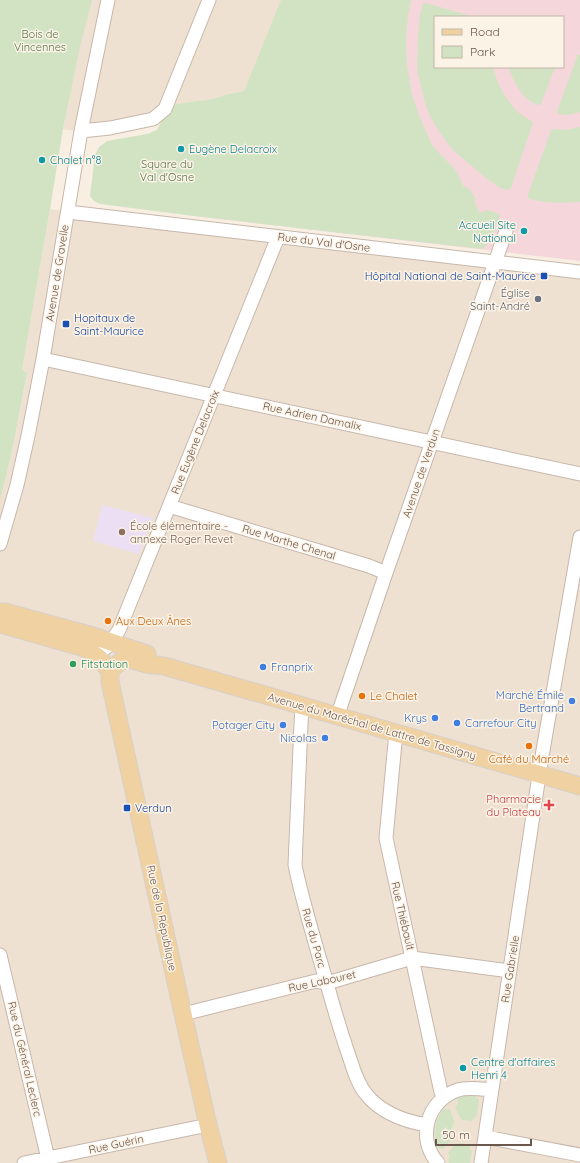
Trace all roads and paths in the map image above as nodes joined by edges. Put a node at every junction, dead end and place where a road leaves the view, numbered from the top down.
1 (108, 0) edge
2 (208, 0) edge
3 (81, 131) junction
4 (68, 212) junction
5 (506, 231) dead end
6 (278, 237) junction
7 (496, 262) junction
8 (580, 272) edge
9 (43, 359) junction
10 (214, 395) junction
11 (431, 442) junction
12 (580, 474) edge
13 (169, 506) junction
14 (580, 537) edge
15 (0, 544) edge
16 (386, 572) junction
17 (0, 612) edge
18 (0, 624) edge
19 (114, 645) junction
20 (85, 648) junction
21 (164, 666) junction
22 (110, 671) junction
23 (302, 707) junction
24 (337, 716) junction
25 (396, 732) junction
26 (539, 774) junction
27 (580, 786) edge
28 (0, 955) edge
29 (412, 958) junction
30 (510, 971) junction
31 (327, 983) junction
32 (183, 1014) junction
33 (492, 1090) junction
34 (444, 1097) junction
35 (208, 1125) junction
36 (427, 1125) junction
37 (485, 1137) junction
38 (580, 1155) edge
39 (48, 1161) edge
40 (436, 1162) edge
41 (24, 1163) edge
42 (218, 1163) edge
43 (481, 1163) edge

1 - 3 street, Avenue de Gravelle
2 - 3 street
3 - 4 street, Avenue de Gravelle
4 - 6 street, Rue du Val d'Osne
4 - 9 street, Avenue de Gravelle
5 - 7 street, Avenue de Verdun
6 - 7 street, Rue du Val d'Osne
6 - 10 street, Rue Eugène Delacroix
7 - 8 street, Rue du Val d'Osne
7 - 11 street, Avenue de Verdun
9 - 10 street, Rue Adrien Damalix
9 - 15 street, Avenue de Gravelle
10 - 11 street, Rue Adrien Damalix
10 - 13 street, Rue Eugène Delacroix
11 - 12 street, Rue Adrien Damalix
11 - 16 street, Avenue de Verdun
13 - 16 street, Rue Marthe Chenal
13 - 19 street, Rue Eugène Delacroix
14 - 26 street, Rue Gabrielle
16 - 24 street, Avenue de Verdun
17 - 19 main road, Avenue du Maréchal de Lattre de Tassigny
18 - 20 main road, Avenue du Maréchal de Lattre de Tassigny
19 - 20 street, Avenue du Maréchal de Lattre de Tassigny
19 - 21 main road, Avenue du Maréchal de Lattre de Tassigny
20 - 22 main road, Avenue du Maréchal de Lattre de Tassigny
21 - 22 main road, Avenue du Maréchal de Lattre de Tassigny
21 - 23 main road, Avenue du Maréchal de Lattre de Tassigny
22 - 32 main road, Rue de la République
23 - 24 main road, Avenue du Maréchal de Lattre de Tassigny
23 - 31 street, Rue du Parc
24 - 25 main road, Avenue du Maréchal de Lattre de Tassigny
25 - 26 main road, Avenue du Maréchal de Lattre de Tassigny
25 - 29 street, Rue Thiébault
26 - 27 main road, Avenue du Maréchal de Lattre de Tassigny
26 - 30 street, Rue Gabrielle
28 - 39 street, Rue du Général Leclerc
29 - 30 street, Rue Labouret
29 - 31 street, Rue Labouret
29 - 34 street, Rue Thiébault
30 - 33 street, Rue Gabrielle
31 - 32 street, Rue Labouret
31 - 36 street, Rue du Parc
32 - 35 main road, Rue de la République
33 - 34 street
33 - 37 street, Rue Gabrielle
34 - 36 street
35 - 39 street, Rue Guérin
35 - 42 main road, Rue de la République
36 - 40 street
37 - 38 street
37 - 43 street, Rue Gabrielle
39 - 41 street, Rue Guérin

